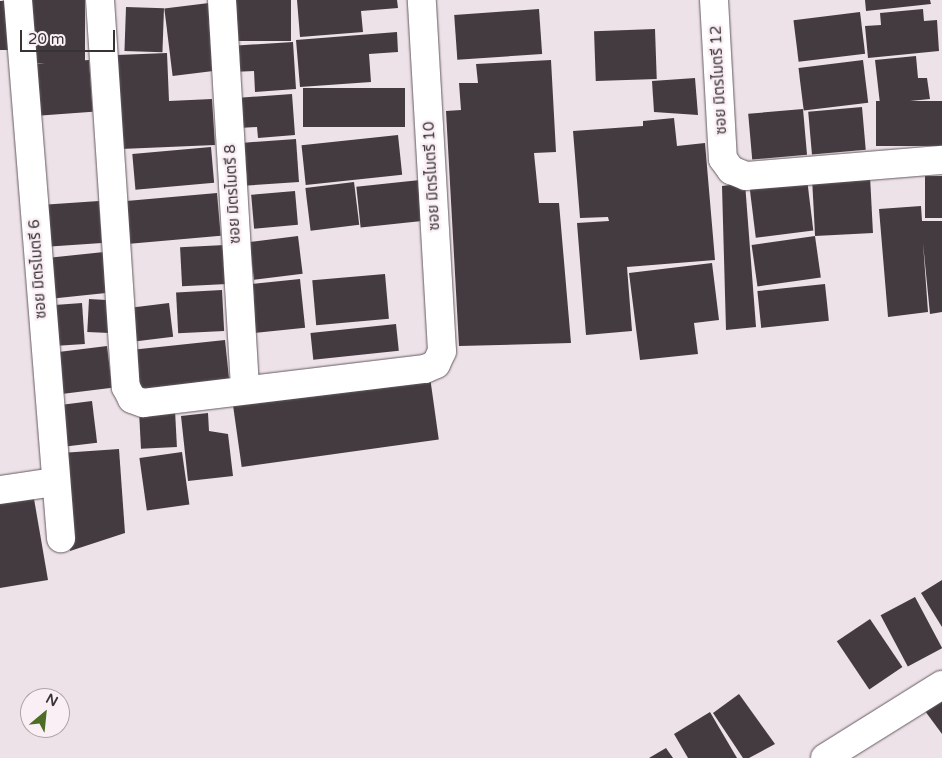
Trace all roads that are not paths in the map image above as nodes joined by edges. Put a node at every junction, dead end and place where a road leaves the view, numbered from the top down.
1 (18, 0) edge
2 (100, 0) edge
3 (222, 0) edge
4 (422, 0) edge
5 (714, 0) edge
6 (942, 160) edge
7 (245, 388) junction
8 (55, 482) junction
9 (0, 490) edge
10 (61, 538) dead end
11 (942, 685) edge
12 (825, 758) edge

1 - 8 street, ซอย มิตรไมตรี 6
2 - 7 street
3 - 7 street, ซอย มิตรไมตรี 8
4 - 7 street, ซอย มิตรไมตรี 10
5 - 6 street, ซอย มิตรไมตรี 12
8 - 9 street
8 - 10 street, ซอย มิตรไมตรี 6
11 - 12 street

